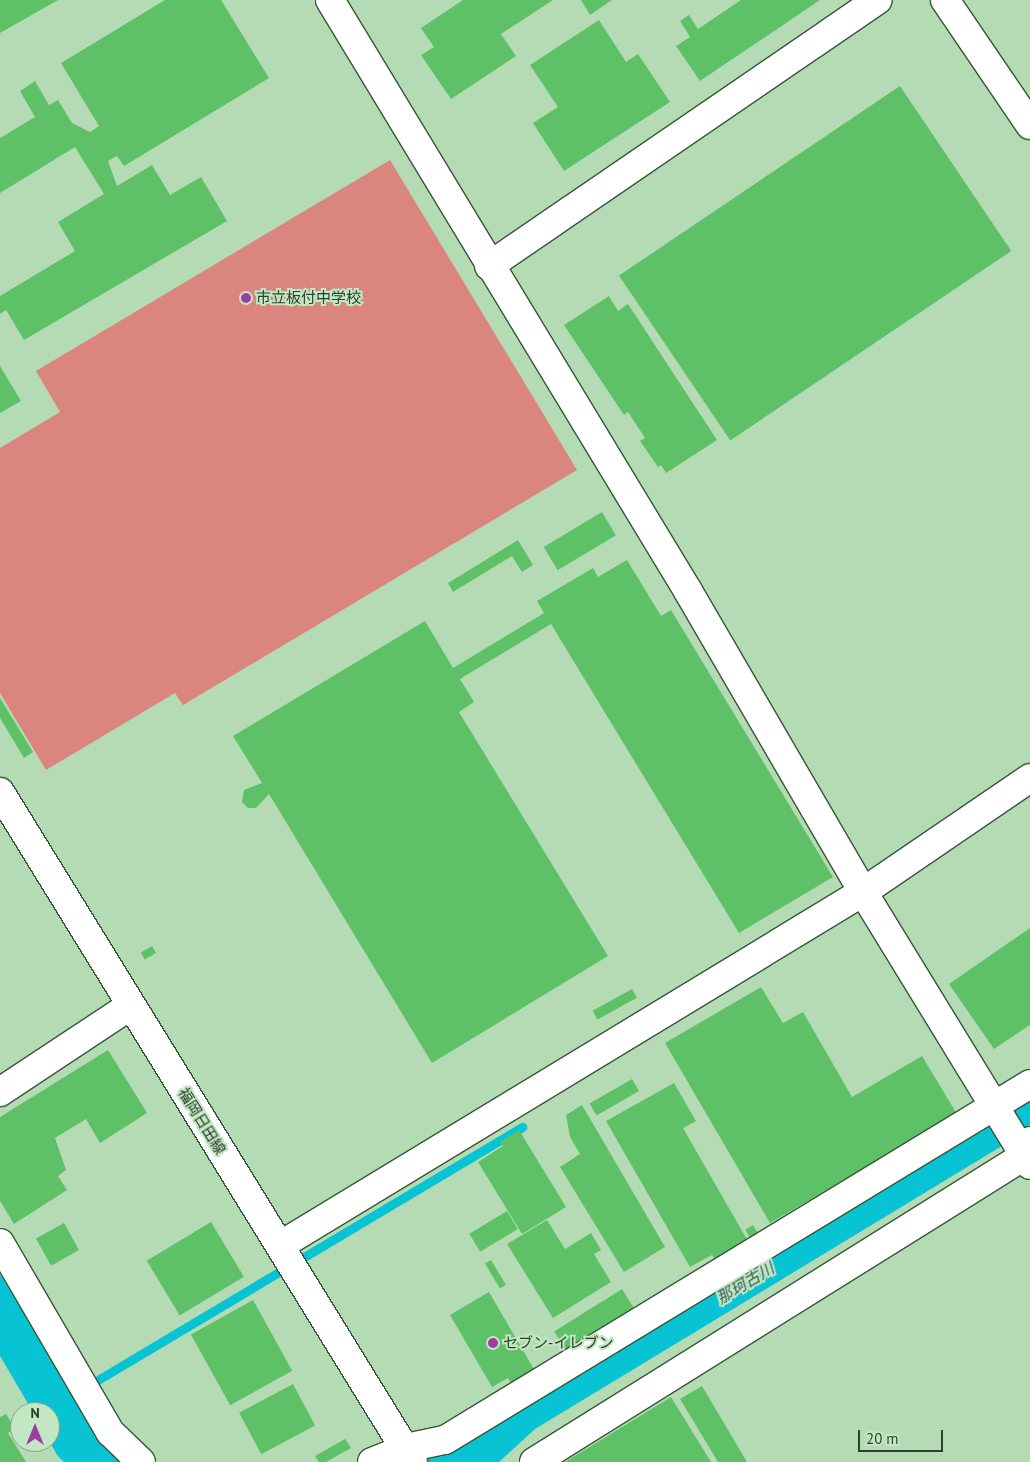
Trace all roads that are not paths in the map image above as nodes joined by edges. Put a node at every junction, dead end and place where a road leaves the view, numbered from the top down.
1 (330, 0) edge
2 (878, 0) edge
3 (945, 0) edge
4 (1030, 126) edge
5 (489, 266) junction
6 (1030, 778) edge
7 (0, 792) edge
8 (863, 892) junction
9 (130, 1006) junction
10 (1030, 1084) edge
11 (0, 1092) edge
12 (994, 1106) junction
13 (1028, 1154) edge
14 (0, 1243) edge
15 (281, 1245) junction
16 (410, 1455) edge
17 (141, 1462) edge
18 (372, 1462) edge
19 (534, 1462) edge

1 - 5 street
2 - 5 street
3 - 4 street
5 - 8 street
6 - 8 street
7 - 9 street, 福岡日田線
8 - 12 street
8 - 15 street
9 - 11 street
9 - 15 street, 福岡日田線
10 - 12 street
12 - 13 street
12 - 16 street
13 - 19 street
14 - 17 street
15 - 16 street, 福岡日田線
16 - 18 street

